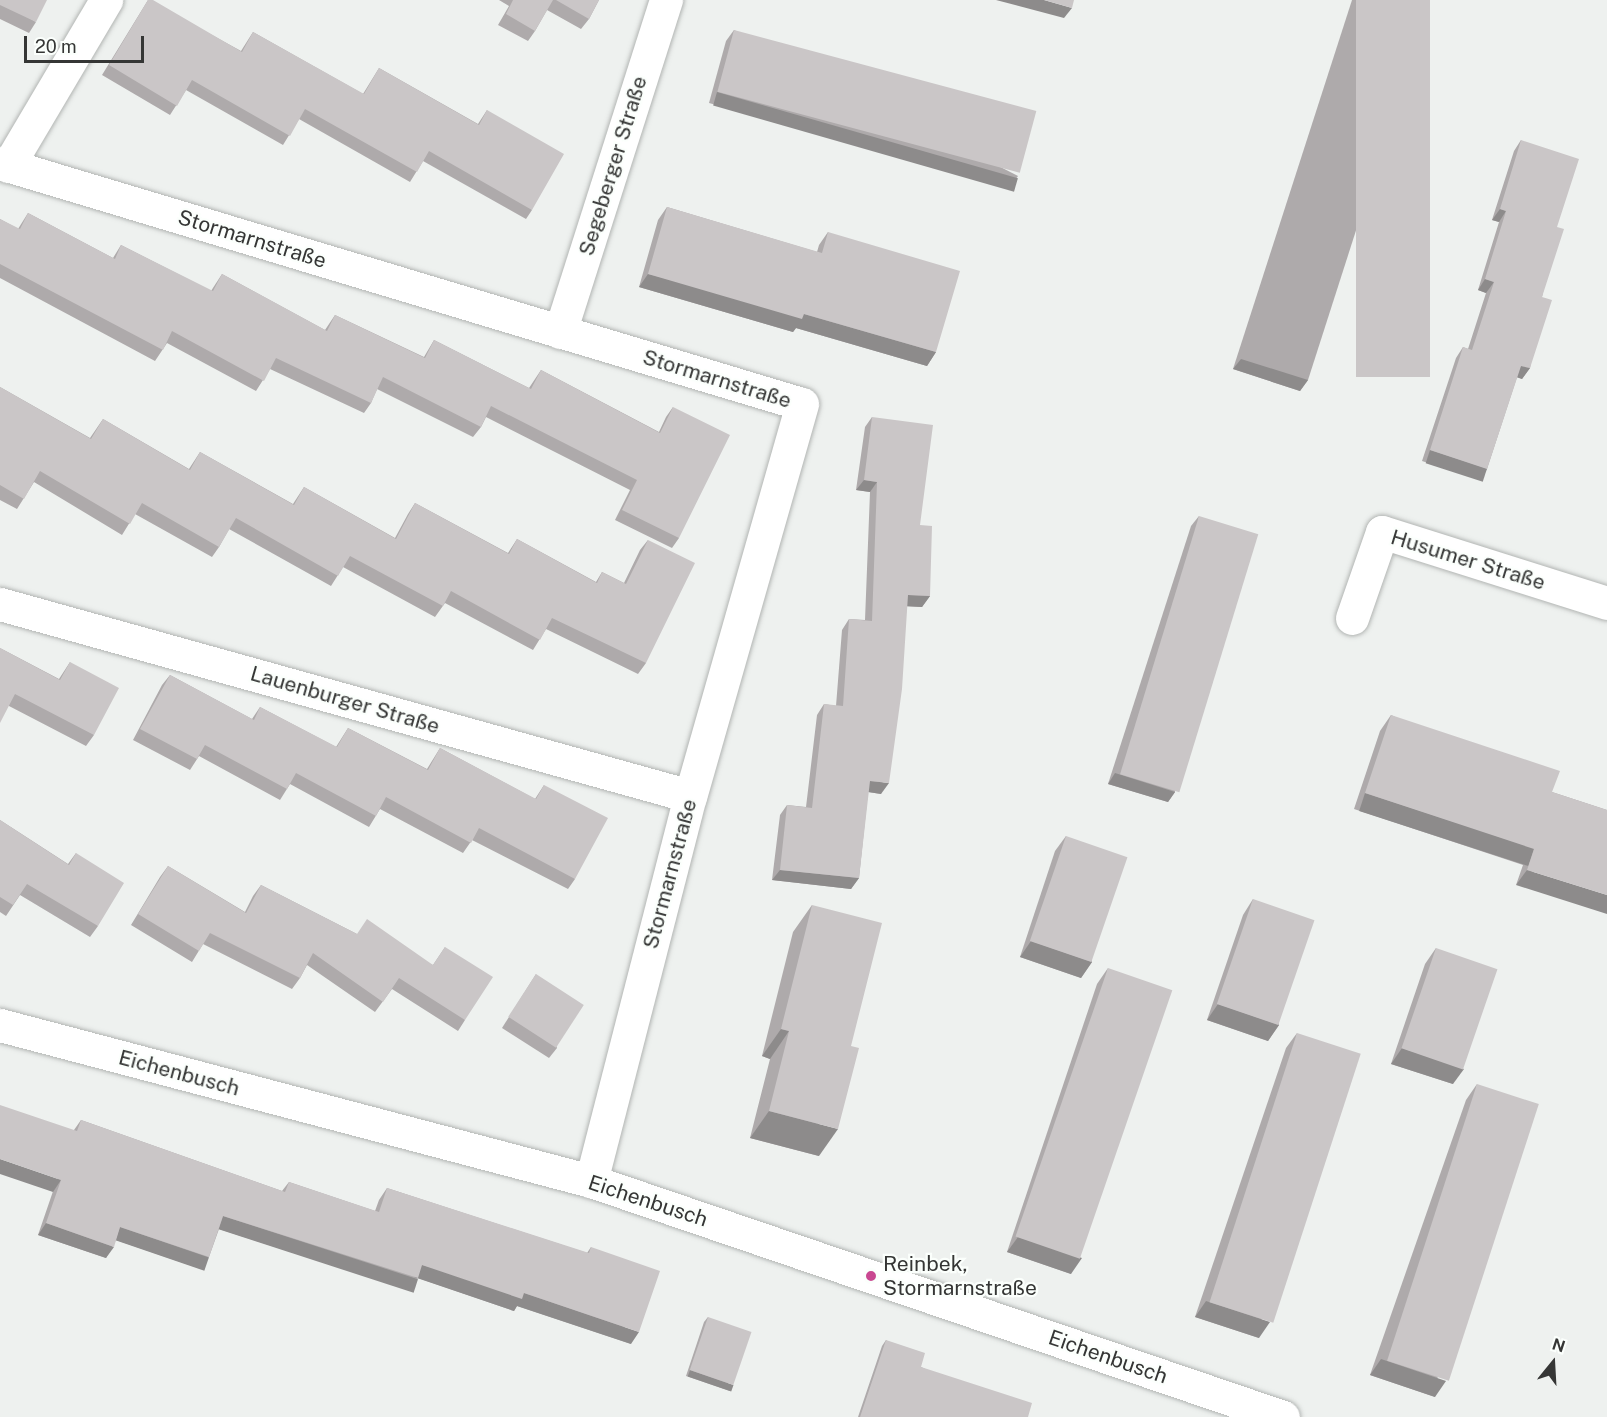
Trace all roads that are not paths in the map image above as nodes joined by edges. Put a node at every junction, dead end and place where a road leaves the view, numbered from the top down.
1 (106, 0) edge
2 (666, 0) edge
3 (4, 165) edge
4 (560, 332) junction
5 (1607, 603) edge
6 (0, 604) edge
7 (1352, 618) dead end
8 (690, 796) junction
9 (0, 1025) edge
10 (591, 1181) junction
11 (1268, 1415) edge

1 - 3 street
2 - 4 street, Segeberger Straße
3 - 4 street, Stormarnstraße
4 - 8 street, Stormarnstraße
5 - 7 street, Husumer Straße
6 - 8 street, Lauenburger Straße
8 - 10 street, Stormarnstraße
9 - 10 street, Eichenbusch
10 - 11 street, Eichenbusch

